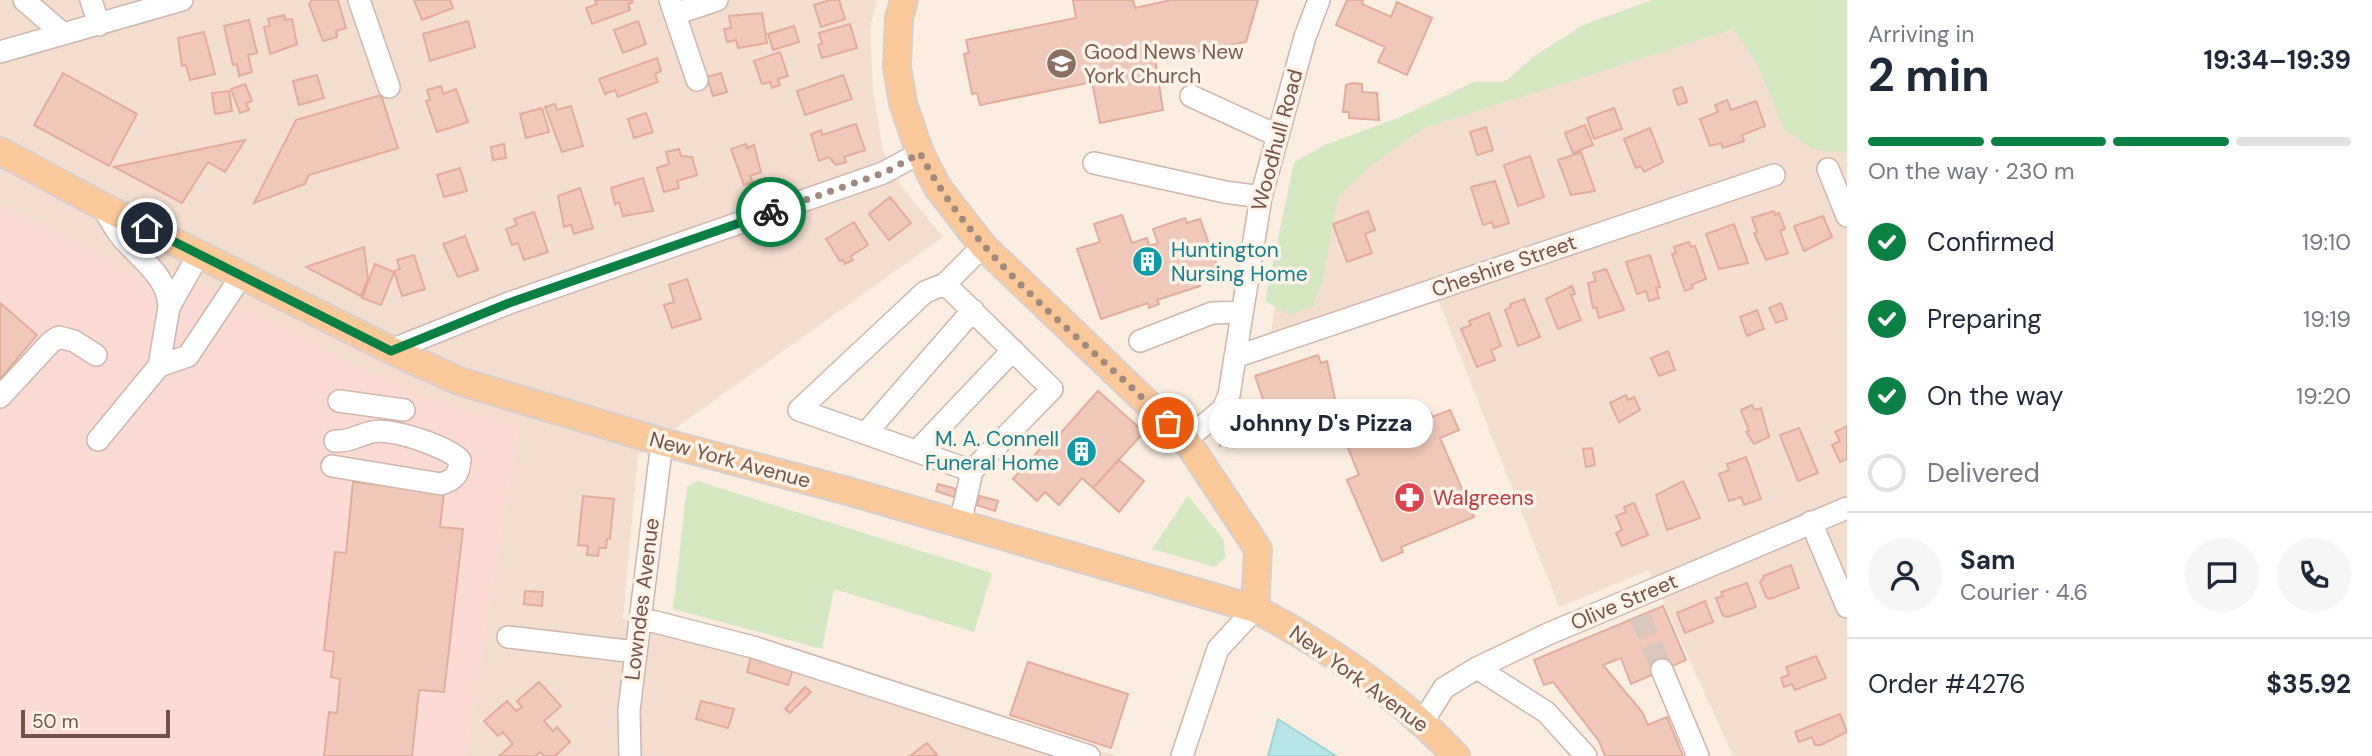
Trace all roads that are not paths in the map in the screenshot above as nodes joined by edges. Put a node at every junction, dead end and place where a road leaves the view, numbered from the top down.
1 (24, 0) edge
2 (91, 0) edge
3 (182, 0) edge
4 (359, 0) edge
5 (717, 0) edge
6 (904, 0) edge
7 (1320, 0) edge
8 (672, 7) edge
9 (99, 24) junction
10 (63, 34) junction
11 (0, 52) edge
12 (697, 80) dead end
13 (389, 87) dead end
14 (1191, 96) dead end
15 (1276, 135) junction
16 (0, 151) edge
17 (920, 153) junction
18 (1094, 163) dead end
19 (1828, 170) dead end
20 (1773, 175) dead end
21 (1261, 197) junction
22 (102, 206) junction
23 (1847, 216) edge
24 (983, 246) junction
25 (199, 254) junction
26 (242, 275) junction
27 (946, 284) junction
28 (169, 307) junction
29 (973, 310) junction
30 (1241, 318) junction
31 (1140, 341) dead end
32 (1013, 350) junction
33 (391, 351) junction
34 (96, 355) dead end
35 (1235, 357) junction
36 (159, 366) junction
37 (0, 397) edge
38 (339, 401) dead end
39 (404, 410) dead end
40 (866, 433) junction
41 (98, 440) dead end
42 (1186, 440) junction
43 (335, 441) dead end
44 (662, 442) junction
45 (917, 451) junction
46 (332, 466) dead end
47 (972, 471) junction
48 (1847, 508) edge
49 (1811, 522) junction
50 (960, 524) junction
51 (1847, 607) edge
52 (1255, 609) junction
53 (640, 618) junction
54 (508, 637) dead end
55 (636, 652) junction
56 (1477, 668) junction
57 (1662, 670) tunnel mouth
58 (1422, 723) junction
59 (630, 756) edge
60 (1089, 756) edge
61 (1182, 756) edge
62 (1456, 756) edge
63 (1586, 756) edge
64 (1698, 756) edge

1 - 10 street
2 - 9 street
3 - 9 street
4 - 13 street
5 - 8 street
6 - 17 main road
7 - 15 street, Woodhull Road
8 - 12 street
9 - 10 street
10 - 11 street
14 - 15 street
15 - 21 street, Woodhull Road
16 - 22 main road, New York Avenue
17 - 24 main road
17 - 33 street
18 - 21 street
19 - 23 street
20 - 35 street, Cheshire Street
21 - 30 street, Woodhull Road
22 - 25 main road, New York Avenue
22 - 28 street
24 - 27 street
24 - 42 main road
25 - 26 main road, New York Avenue
25 - 28 street
26 - 33 main road, New York Avenue
26 - 36 street
27 - 29 street
27 - 40 street
28 - 36 street
29 - 32 street
29 - 40 street
30 - 31 street
30 - 35 street, Woodhull Road
32 - 45 street
32 - 47 street
33 - 44 main road, New York Avenue
34 - 37 street
35 - 42 street, Woodhull Road
36 - 41 street
38 - 39 street
40 - 45 street
42 - 52 main road
43 - 46 street
44 - 50 main road, New York Avenue
44 - 53 street, Lowndes Avenue
45 - 47 street
47 - 50 street
48 - 49 street, Olive Street
49 - 51 street
49 - 56 street, Olive Street
50 - 52 main road, New York Avenue
52 - 58 main road, New York Avenue
52 - 61 street
53 - 55 street, Lowndes Avenue
53 - 60 street
54 - 55 street
55 - 59 street, Lowndes Avenue
56 - 58 street, Olive Street
56 - 63 street
57 - 64 street
58 - 62 main road, New York Avenue

